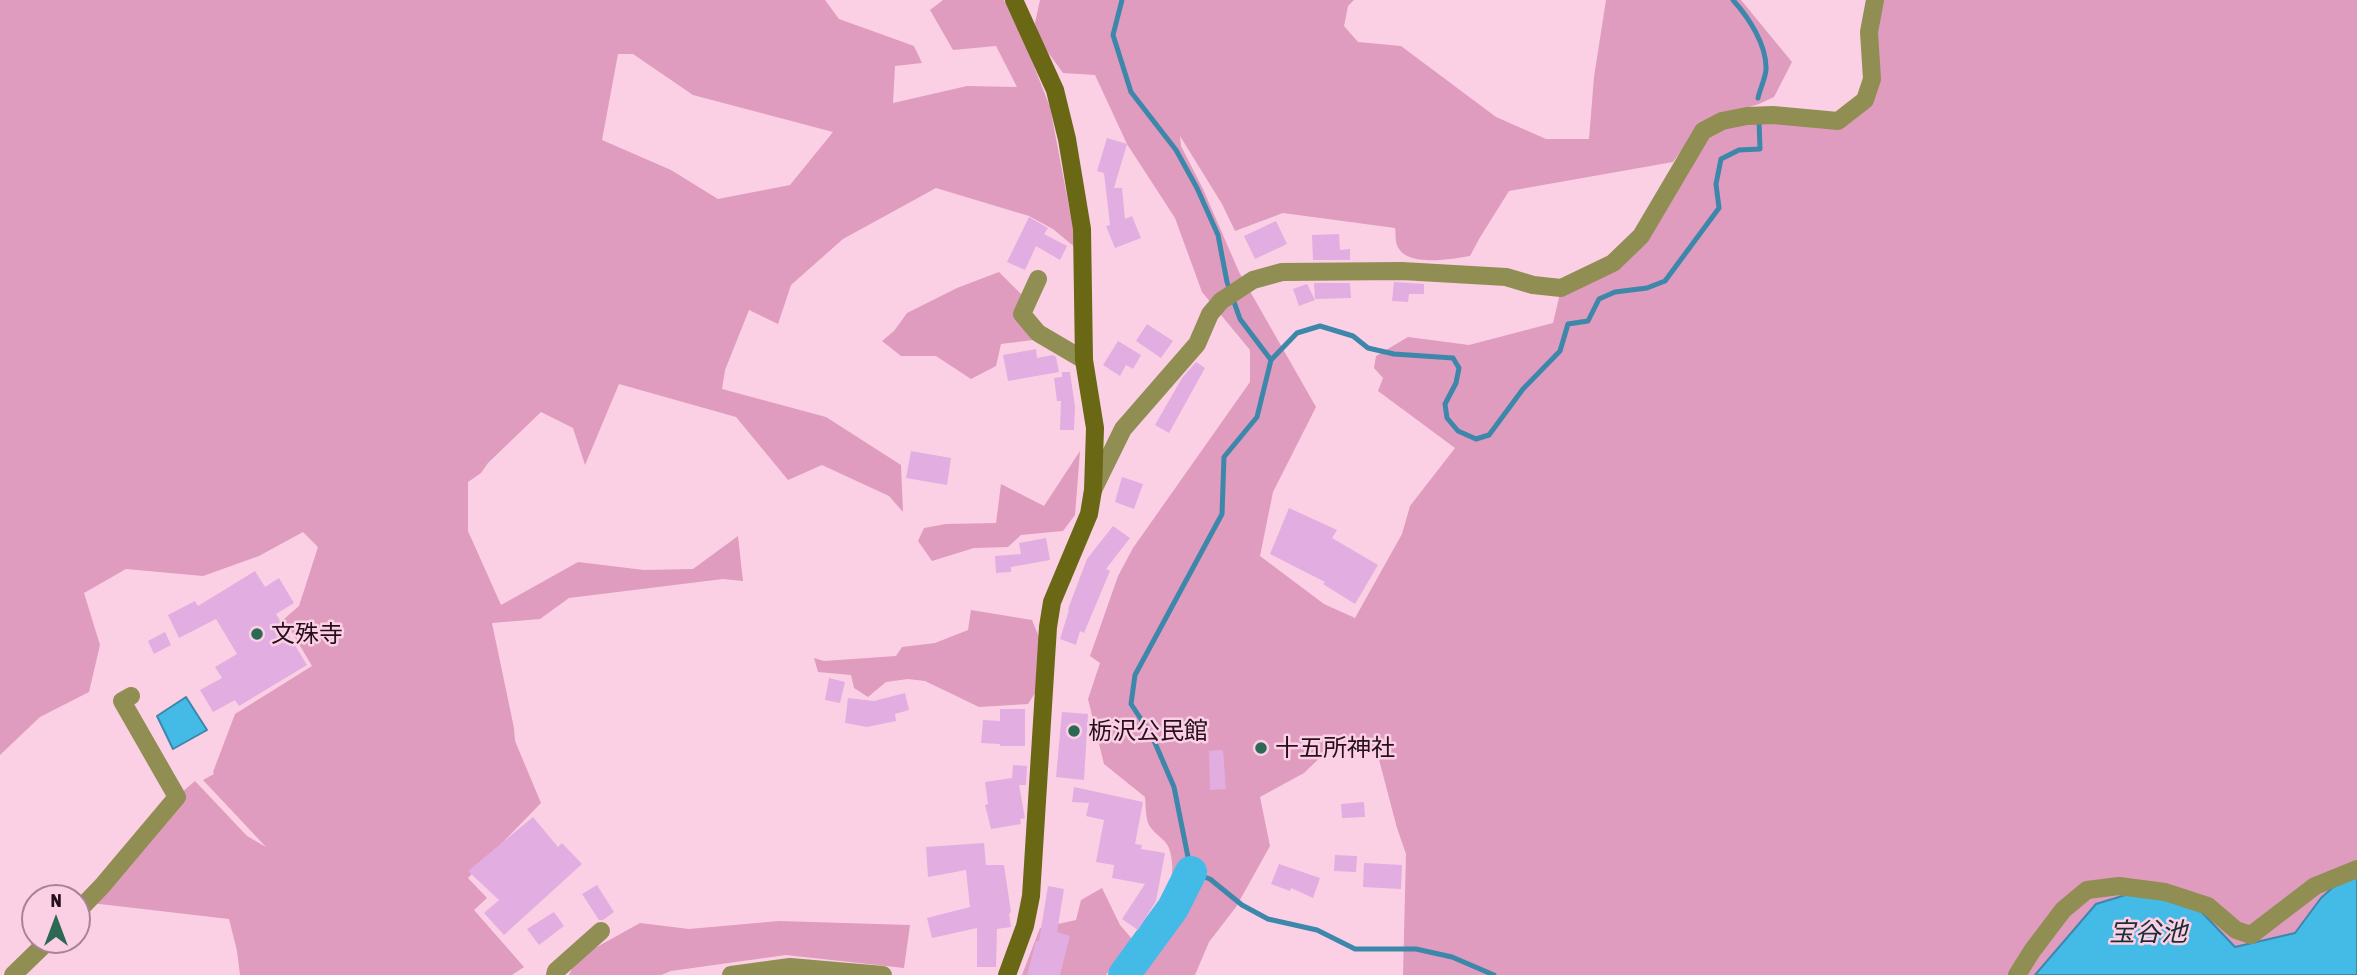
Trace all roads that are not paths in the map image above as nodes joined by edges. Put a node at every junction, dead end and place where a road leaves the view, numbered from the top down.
1 (1014, 0) edge
2 (1875, 0) edge
3 (1038, 279) dead end
4 (1084, 360) junction
5 (1093, 491) junction
6 (131, 696) dead end
7 (2357, 869) edge
8 (91, 897) edge
9 (601, 931) dead end
10 (35, 954) edge
11 (13, 975) edge
12 (555, 975) edge
13 (731, 975) edge
14 (883, 975) edge
15 (1007, 975) edge
16 (2017, 975) edge

1 - 4 street
2 - 5 street
3 - 4 street
4 - 5 street
5 - 15 street
6 - 8 street
7 - 16 street
9 - 12 street
10 - 11 street
13 - 14 street

